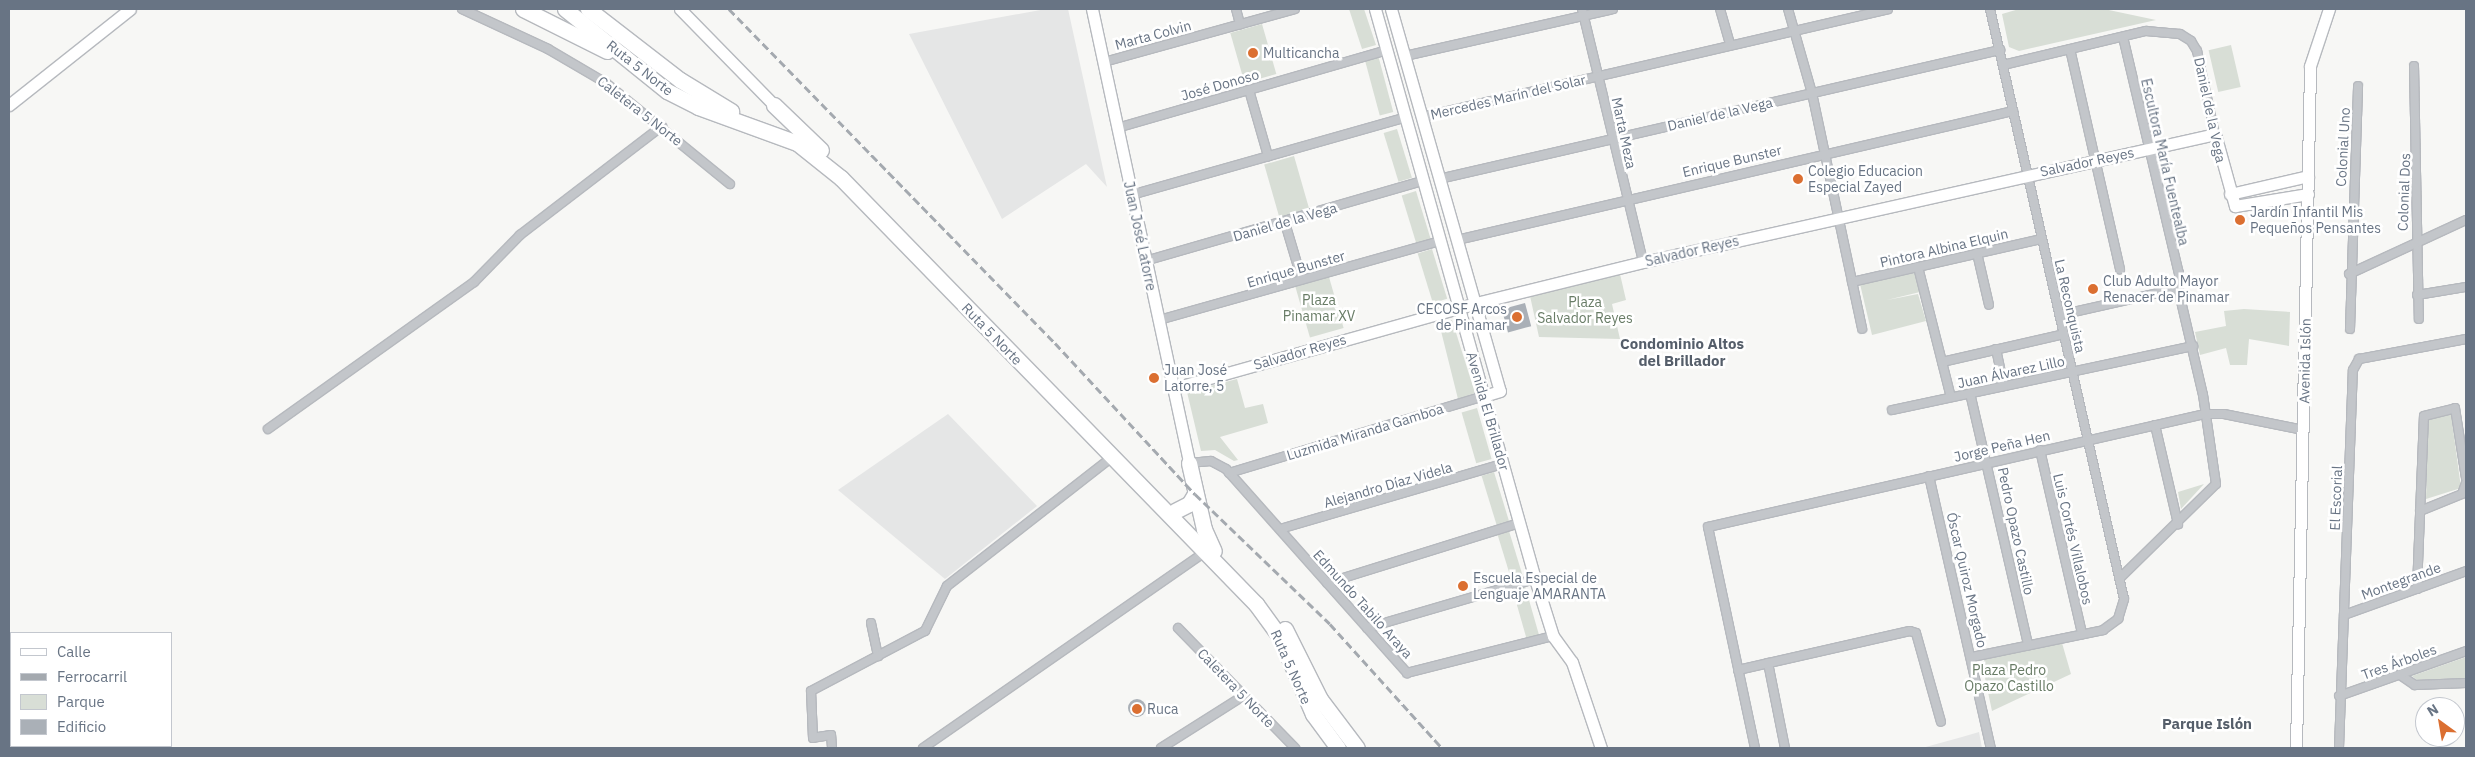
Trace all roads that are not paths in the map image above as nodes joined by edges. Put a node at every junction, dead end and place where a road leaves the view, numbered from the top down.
1 (130, 9) edge
2 (462, 9) edge
3 (523, 9) edge
4 (565, 9) edge
5 (588, 9) edge
6 (605, 9) edge
7 (680, 9) edge
8 (1092, 9) edge
9 (1236, 9) edge
10 (1295, 9) edge
11 (1375, 9) edge
12 (1391, 9) edge
13 (1613, 9) edge
14 (1720, 9) edge
15 (1788, 9) edge
16 (1888, 9) edge
17 (1990, 9) edge
18 (2329, 9) edge
19 (1583, 12) edge
20 (1240, 24) junction
21 (1796, 33) junction
22 (2123, 37) junction
23 (629, 42) junction
24 (1730, 45) junction
25 (2070, 49) junction
26 (1387, 50) junction
27 (2000, 50) junction
28 (1405, 56) junction
29 (1104, 62) junction
30 (2004, 65) junction
31 (2414, 66) dead end
32 (643, 71) junction
33 (1598, 76) junction
34 (2358, 86) dead end
35 (1249, 90) junction
36 (1812, 93) junction
37 (9, 105) edge
38 (774, 105) joint
39 (2013, 111) junction
40 (1406, 117) junction
41 (1422, 117) junction
42 (662, 126) junction
43 (1117, 128) junction
44 (2215, 134) junction
45 (1612, 140) junction
46 (2149, 149) junction
47 (821, 150) junction
48 (1825, 153) junction
49 (1268, 156) junction
50 (2096, 161) junction
51 (2028, 175) junction
52 (2308, 176) junction
53 (1439, 179) junction
54 (1423, 181) junction
55 (730, 184) dead end
56 (2230, 194) junction
57 (2308, 194) junction
58 (1131, 195) junction
59 (1625, 198) junction
60 (1839, 218) junction
61 (2466, 220) edge
62 (1285, 223) junction
63 (2041, 239) junction
64 (1457, 240) junction
65 (1440, 241) junction
66 (2415, 244) junction
67 (1977, 253) junction
68 (1145, 261) junction
69 (1643, 262) junction
70 (1918, 267) junction
71 (2120, 269) dead end
72 (2349, 274) junction
73 (1302, 280) junction
74 (1852, 282) junction
75 (2466, 287) edge
76 (2179, 293) junction
77 (2417, 295) junction
78 (1476, 303) junction
79 (1989, 304) dead end
80 (1460, 308) junction
81 (2060, 316) junction
82 (2419, 319) dead end
83 (1159, 320) junction
84 (1862, 329) dead end
85 (2350, 329) dead end
86 (2064, 334) junction
87 (2466, 339) edge
88 (2193, 346) junction
89 (1996, 349) junction
90 (1942, 362) junction
91 (2073, 372) junction
92 (2004, 386) junction
93 (1174, 388) junction
94 (1500, 391) joint
95 (1970, 393) junction
96 (1484, 396) junction
97 (1952, 397) junction
98 (1892, 410) dead end
99 (2204, 414) junction
100 (2154, 425) junction
101 (268, 430) dead end
102 (2303, 430) junction
103 (2089, 439) junction
104 (2040, 450) junction
105 (1112, 457) junction
106 (1988, 462) junction
107 (1189, 463) junction
108 (1503, 464) junction
109 (1230, 473) junction
110 (1929, 476) junction
111 (2466, 478) edge
112 (2466, 484) edge
113 (1195, 494) junction
114 (2420, 511) junction
115 (1175, 512) junction
116 (1520, 523) junction
117 (2178, 524) junction
118 (1280, 529) junction
119 (1209, 552) junction
120 (2466, 571) edge
121 (2120, 578) junction
122 (1535, 579) junction
123 (1327, 583) junction
124 (2417, 589) junction
125 (2344, 615) junction
126 (871, 623) dead end
127 (1178, 628) dead end
128 (1367, 628) junction
129 (2082, 634) junction
130 (1553, 636) junction
131 (2028, 645) junction
132 (2466, 651) edge
133 (878, 656) junction
134 (1972, 657) junction
135 (1768, 663) junction
136 (1738, 670) junction
137 (2400, 675) junction
138 (2466, 683) edge
139 (1243, 696) junction
140 (2339, 696) junction
141 (2295, 715) junction
142 (1941, 722) dead end
143 (832, 748) edge
144 (923, 748) edge
145 (1161, 748) edge
146 (1295, 748) edge
147 (1338, 748) edge
148 (1357, 748) edge
149 (1601, 748) edge
150 (1755, 748) edge
151 (1785, 748) edge
152 (1991, 748) edge
153 (2289, 748) edge
154 (2296, 748) edge
155 (2339, 748) edge

1 - 37 street
2 - 42 street, Caletera 5 Norte
3 - 32 highway
4 - 32 highway, Ruta 5 Norte
5 - 23 highway, Ruta 5 Norte
6 - 23 highway
7 - 38 street
8 - 29 street, Juan José Latorre
9 - 20 street
10 - 20 street, Marta Colvin
11 - 26 street, Avenida El Brillador
12 - 28 street, Avenida El Brillador
13 - 19 street
14 - 24 street
15 - 21 street
16 - 21 street, Mercedes Marín del Solar
17 - 27 street, La Reconquista
18 - 52 street, Avenida Islón
19 - 28 street
19 - 33 street, Marta Meza
20 - 29 street, Marta Colvin
21 - 24 street, Mercedes Marín del Solar
21 - 36 street
22 - 25 street, Daniel de la Vega
22 - 44 street, Daniel de la Vega
22 - 46 street, Escultora María Fuentealba
23 - 47 highway, Ruta 5 Norte
24 - 33 street, Mercedes Marín del Solar
25 - 30 street, Daniel de la Vega
25 - 50 street
26 - 35 street, José Donoso
26 - 40 street, Avenida El Brillador
27 - 30 street, La Reconquista
27 - 36 street, Daniel de la Vega
28 - 41 street, Avenida El Brillador
29 - 43 street, Juan José Latorre
30 - 39 street, La Reconquista
31 - 66 street, Colonial Dos
32 - 105 highway, Ruta 5 Norte
33 - 41 street, Mercedes Marín del Solar
33 - 45 street, Marta Meza
34 - 72 street, Colonial Uno
35 - 43 street, José Donoso
35 - 49 street
36 - 45 street, Daniel de la Vega
36 - 48 street
38 - 47 highway
39 - 48 street, Enrique Bunster
39 - 51 street, La Reconquista
40 - 41 street, Mercedes Marín del Solar
40 - 49 street, Mercedes Marín del Solar
40 - 54 street, Avenida El Brillador
41 - 53 street, Avenida El Brillador
42 - 55 street, Caletera 5 Norte
42 - 101 street
43 - 58 street, Juan José Latorre
44 - 46 street, Salvador Reyes
44 - 56 street, Daniel de la Vega
45 - 53 street, Daniel de la Vega
45 - 59 street, Marta Meza
46 - 50 street, Salvador Reyes
46 - 76 street, Escultora María Fuentealba
47 - 115 highway, Ruta 5 Norte
48 - 59 street, Enrique Bunster
48 - 60 street
49 - 58 street, Mercedes Marín del Solar
50 - 51 street, Salvador Reyes
50 - 71 street
51 - 60 street, Salvador Reyes
51 - 63 street, La Reconquista
52 - 56 street
52 - 57 street, Avenida Islón
53 - 64 street, Avenida El Brillador
54 - 62 street, Daniel de la Vega
54 - 65 street, Avenida El Brillador
56 - 57 street
57 - 102 street, Avenida Islón
58 - 68 street, Juan José Latorre
59 - 64 street, Enrique Bunster
59 - 69 street, Marta Meza
60 - 69 street, Salvador Reyes
60 - 74 street
61 - 66 street
62 - 68 street, Daniel de la Vega
62 - 73 street
63 - 67 street, Pintora Albina Elquin
63 - 81 street, La Reconquista
64 - 78 street, Avenida El Brillador
65 - 73 street, Enrique Bunster
65 - 80 street, Avenida El Brillador
66 - 72 street
66 - 77 street, Colonial Dos
67 - 70 street, Pintora Albina Elquin
67 - 79 street
68 - 83 street, Juan José Latorre
69 - 78 street, Salvador Reyes
70 - 74 street, Pintora Albina Elquin
70 - 90 street
72 - 85 street, Colonial Uno
73 - 83 street, Enrique Bunster
74 - 84 street
75 - 77 street
76 - 81 street
76 - 88 street, Escultora María Fuentealba
77 - 82 street, Colonial Dos
78 - 80 street, Salvador Reyes
78 - 94 street, Avenida El Brillador
80 - 93 street, Salvador Reyes
80 - 96 street, Avenida El Brillador
81 - 86 street, La Reconquista
83 - 93 street, Juan José Latorre
86 - 89 street
86 - 91 street, La Reconquista
87 - 125 street, El Escorial
88 - 91 street, Juan Álvarez Lillo
88 - 99 street, Escultora María Fuentealba
89 - 90 street
89 - 92 street
90 - 97 street
91 - 92 street, Juan Álvarez Lillo
91 - 103 street, La Reconquista
92 - 95 street, Juan Álvarez Lillo
93 - 107 street, Juan José Latorre
94 - 96 street, Luzmida Miranda Gamboa
95 - 97 street, Juan Álvarez Lillo
95 - 106 street, Pedro Opazo Castillo
96 - 108 street, Avenida El Brillador
96 - 109 street, Luzmida Miranda Gamboa
97 - 98 street, Juan Álvarez Lillo
99 - 100 street, Jorge Peña Hen
99 - 102 street, Jorge Peña Hen
99 - 117 street, Escultora María Fuentealba
100 - 103 street, Jorge Peña Hen
100 - 117 street
102 - 141 street, Avenida Islón
103 - 104 street, Jorge Peña Hen
103 - 121 street, La Reconquista
104 - 106 street, Jorge Peña Hen
104 - 129 street, Luis Cortés Villalobos
105 - 119 highway, Ruta 5 Norte
105 - 133 street
106 - 110 street, Jorge Peña Hen
106 - 131 street, Pedro Opazo Castillo
107 - 109 street, Edmundo Tabilo Araya
107 - 113 highway
108 - 116 street, Avenida El Brillador
108 - 118 street, Alejandro Díaz Videla
109 - 118 street, Edmundo Tabilo Araya
110 - 134 street, Óscar Quiroz Morgado
110 - 136 street, Jorge Peña Hen
111 - 114 street
112 - 114 street
113 - 115 highway
113 - 119 highway
114 - 124 street
115 - 119 highway, Ruta 5 Norte
116 - 122 street, Avenida El Brillador
116 - 123 street
117 - 121 street
118 - 123 street, Edmundo Tabilo Araya
119 - 144 street
119 - 147 highway, Ruta 5 Norte
119 - 148 highway, Ruta 5 Norte
120 - 124 street, Montegrande
121 - 129 street, La Reconquista
122 - 128 street
122 - 130 street, Avenida El Brillador
123 - 128 street, Edmundo Tabilo Araya
124 - 125 street, Montegrande
125 - 140 street, El Escorial
126 - 133 street
127 - 139 street, Caletera 5 Norte
128 - 130 street, Edmundo Tabilo Araya
129 - 131 street
130 - 149 street, Avenida El Brillador
131 - 134 street
132 - 137 street, Tres Árboles
133 - 143 street
134 - 152 street, Óscar Quiroz Morgado
135 - 136 street
135 - 142 street
135 - 151 street
136 - 150 street
137 - 138 street
137 - 140 street, Tres Árboles
139 - 145 street
139 - 146 street, Caletera 5 Norte
140 - 155 street, El Escorial
141 - 153 street, Avenida Islón
141 - 154 street, Avenida Islón

